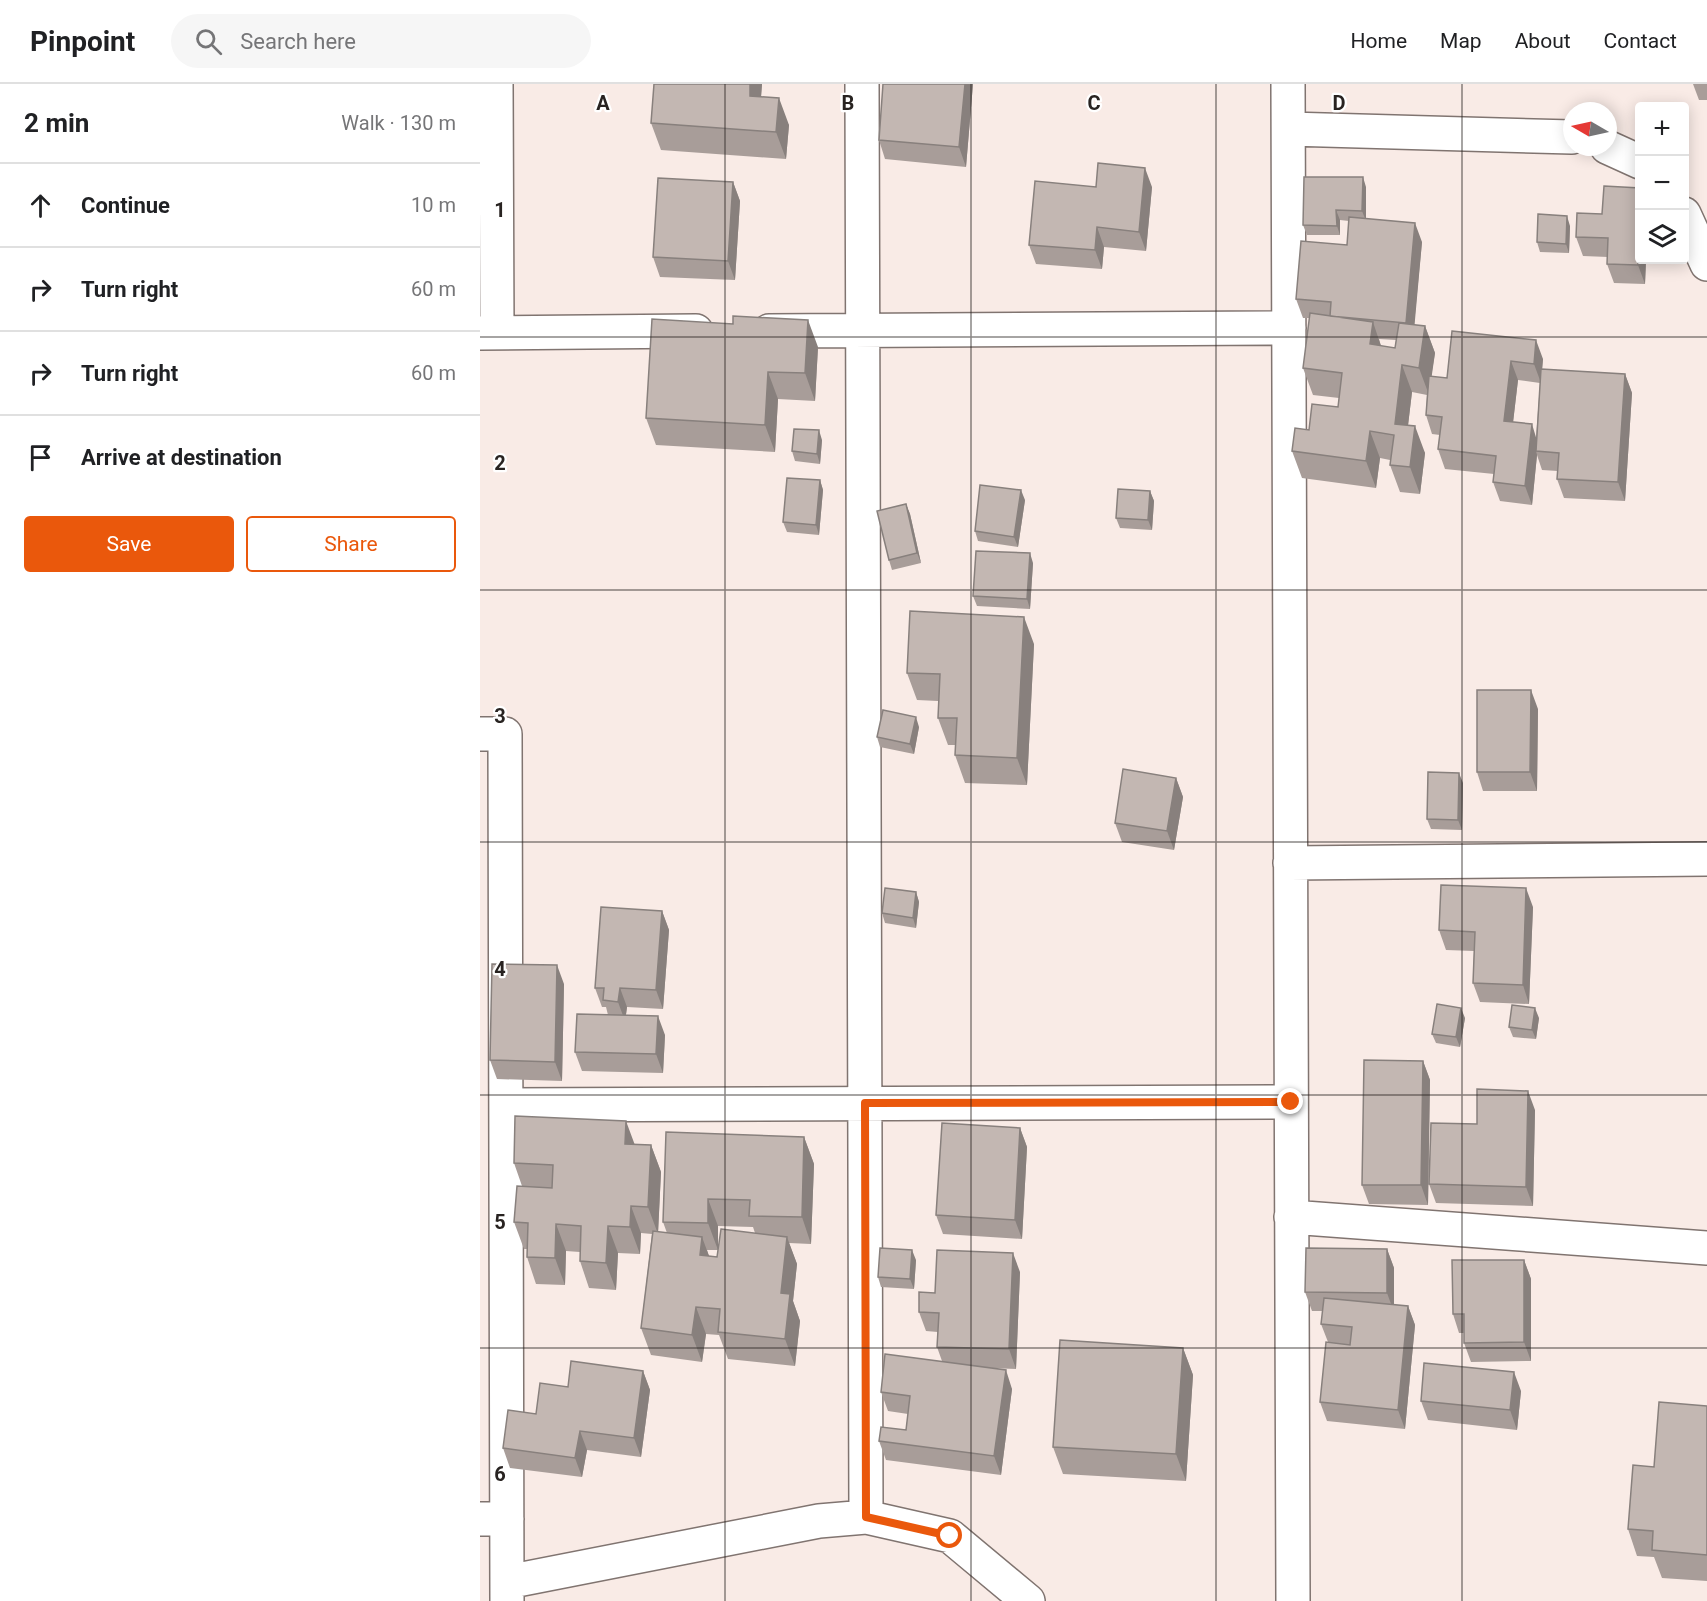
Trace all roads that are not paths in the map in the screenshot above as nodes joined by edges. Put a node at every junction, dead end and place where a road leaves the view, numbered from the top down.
1 (496, 84) edge
2 (862, 84) edge
3 (1288, 84) edge
4 (1288, 129) junction
5 (1563, 137) edge
6 (1617, 152) edge
7 (1635, 160) edge
8 (1689, 225) edge
9 (1707, 264) edge
10 (1289, 328) junction
11 (862, 330) junction
12 (489, 333) edge
13 (480, 734) edge
14 (1707, 860) edge
15 (1290, 863) junction
16 (1291, 1102) junction
17 (865, 1103) junction
18 (506, 1105) junction
19 (1291, 1217) junction
20 (1707, 1248) edge
21 (866, 1517) junction
22 (494, 1519) edge
23 (507, 1591) edge
24 (1028, 1601) edge
25 (1293, 1601) edge

1 - 12 street
2 - 11 street
3 - 4 street
4 - 5 street
4 - 10 street
6 - 7 street
8 - 9 street
10 - 11 street
10 - 15 street
11 - 12 street
11 - 17 street
13 - 18 street
14 - 15 street
15 - 16 street
16 - 17 street
16 - 19 street
17 - 18 street
17 - 21 street
18 - 22 street
19 - 20 street
19 - 25 street
21 - 23 street
21 - 24 street
22 - 23 street

